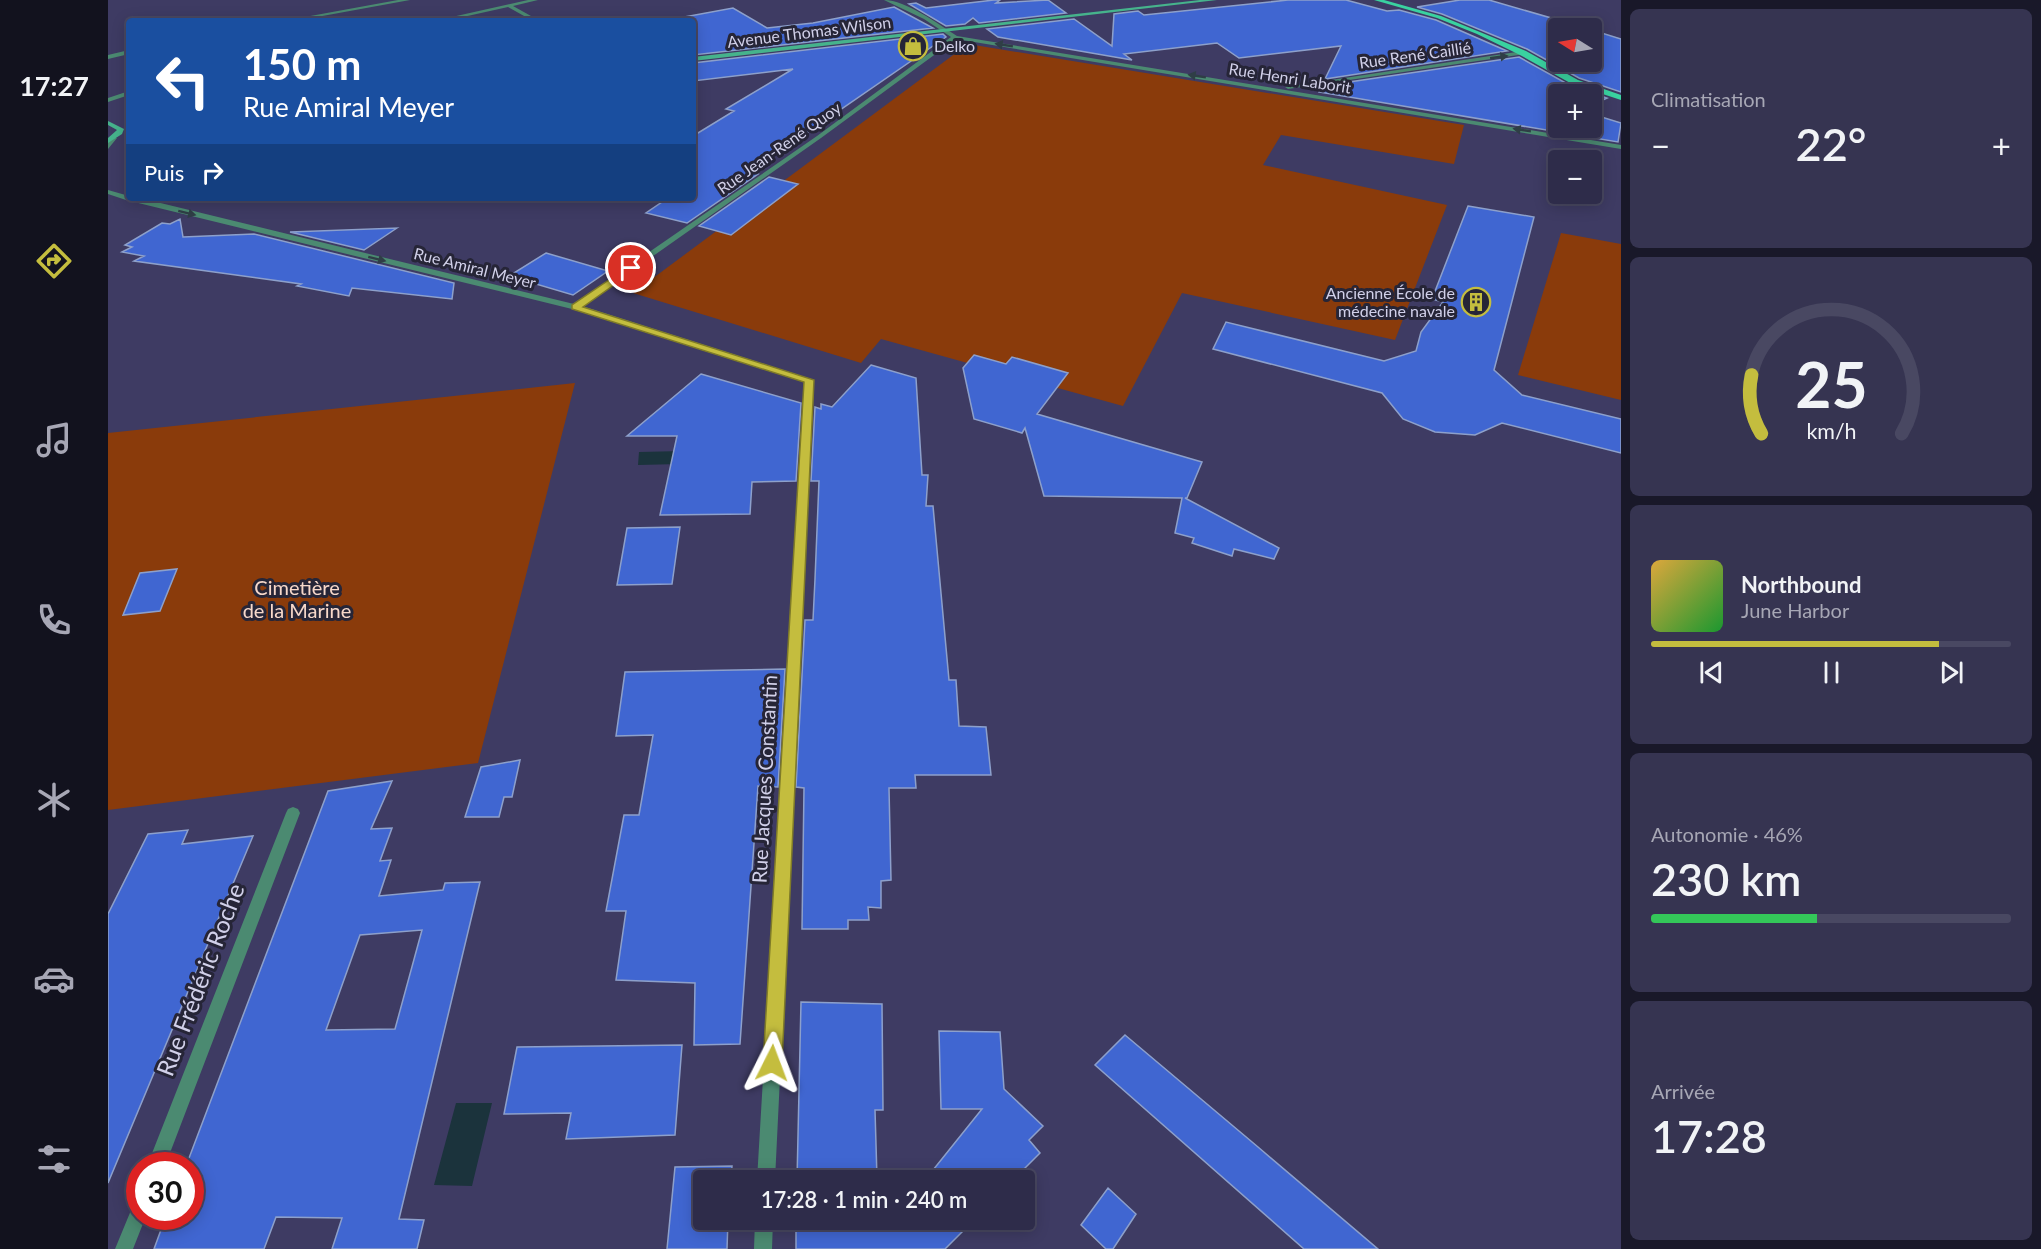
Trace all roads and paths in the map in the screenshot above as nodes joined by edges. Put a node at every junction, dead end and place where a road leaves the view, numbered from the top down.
1 (407, 0) edge
2 (498, 0) edge
3 (535, 0) edge
4 (887, 0) edge
5 (1214, 0) edge
6 (1377, 0) edge
7 (1424, 5) dead end
8 (509, 6) junction
9 (322, 14) junction
10 (1439, 17) junction
11 (301, 18) edge
12 (328, 18) edge
13 (451, 18) edge
14 (531, 18) edge
15 (942, 30) junction
16 (955, 37) junction
17 (126, 53) edge
18 (1523, 53) junction
19 (108, 57) edge
20 (696, 59) edge
21 (1275, 89) junction
22 (126, 94) edge
23 (1621, 98) edge
24 (108, 100) edge
25 (108, 123) edge
26 (126, 124) edge
27 (118, 125) junction
28 (111, 140) edge
29 (108, 147) edge
30 (1621, 147) edge
31 (108, 192) edge
32 (126, 197) edge
33 (142, 201) edge
34 (575, 307) junction
35 (809, 380) joint
36 (293, 813) dead end
37 (161, 1152) edge
38 (767, 1170) edge
39 (132, 1230) edge
40 (764, 1230) edge
41 (124, 1249) edge
42 (763, 1249) edge

1 - 9 street
2 - 8 street
3 - 8 street
4 - 15 street
5 - 15 street, Avenue Thomas Wilson
6 - 10 main road
7 - 10 main road
8 - 13 street
8 - 14 street
9 - 11 street
9 - 12 street
10 - 18 main road
15 - 16 street
15 - 20 street, Avenue Thomas Wilson
21 -> 16 street, Rue Henri Laborit
16 - 34 street, Rue Jean-René Quoy
17 - 19 street
21 -> 18 street, Rue René Caillié
18 - 23 main road
30 -> 21 street, Rue Henri Laborit
22 - 24 street
25 - 27 street
26 - 27 street
27 - 28 street
28 - 29 street
31 - 32 street, Rue Amiral Meyer
33 -> 34 street, Rue Amiral Meyer
34 - 35 street, Rue Amiral Meyer
35 - 38 street, Rue Jacques Constantin
36 - 37 street, Rue Frédéric Roche
39 - 41 street
40 - 42 street

